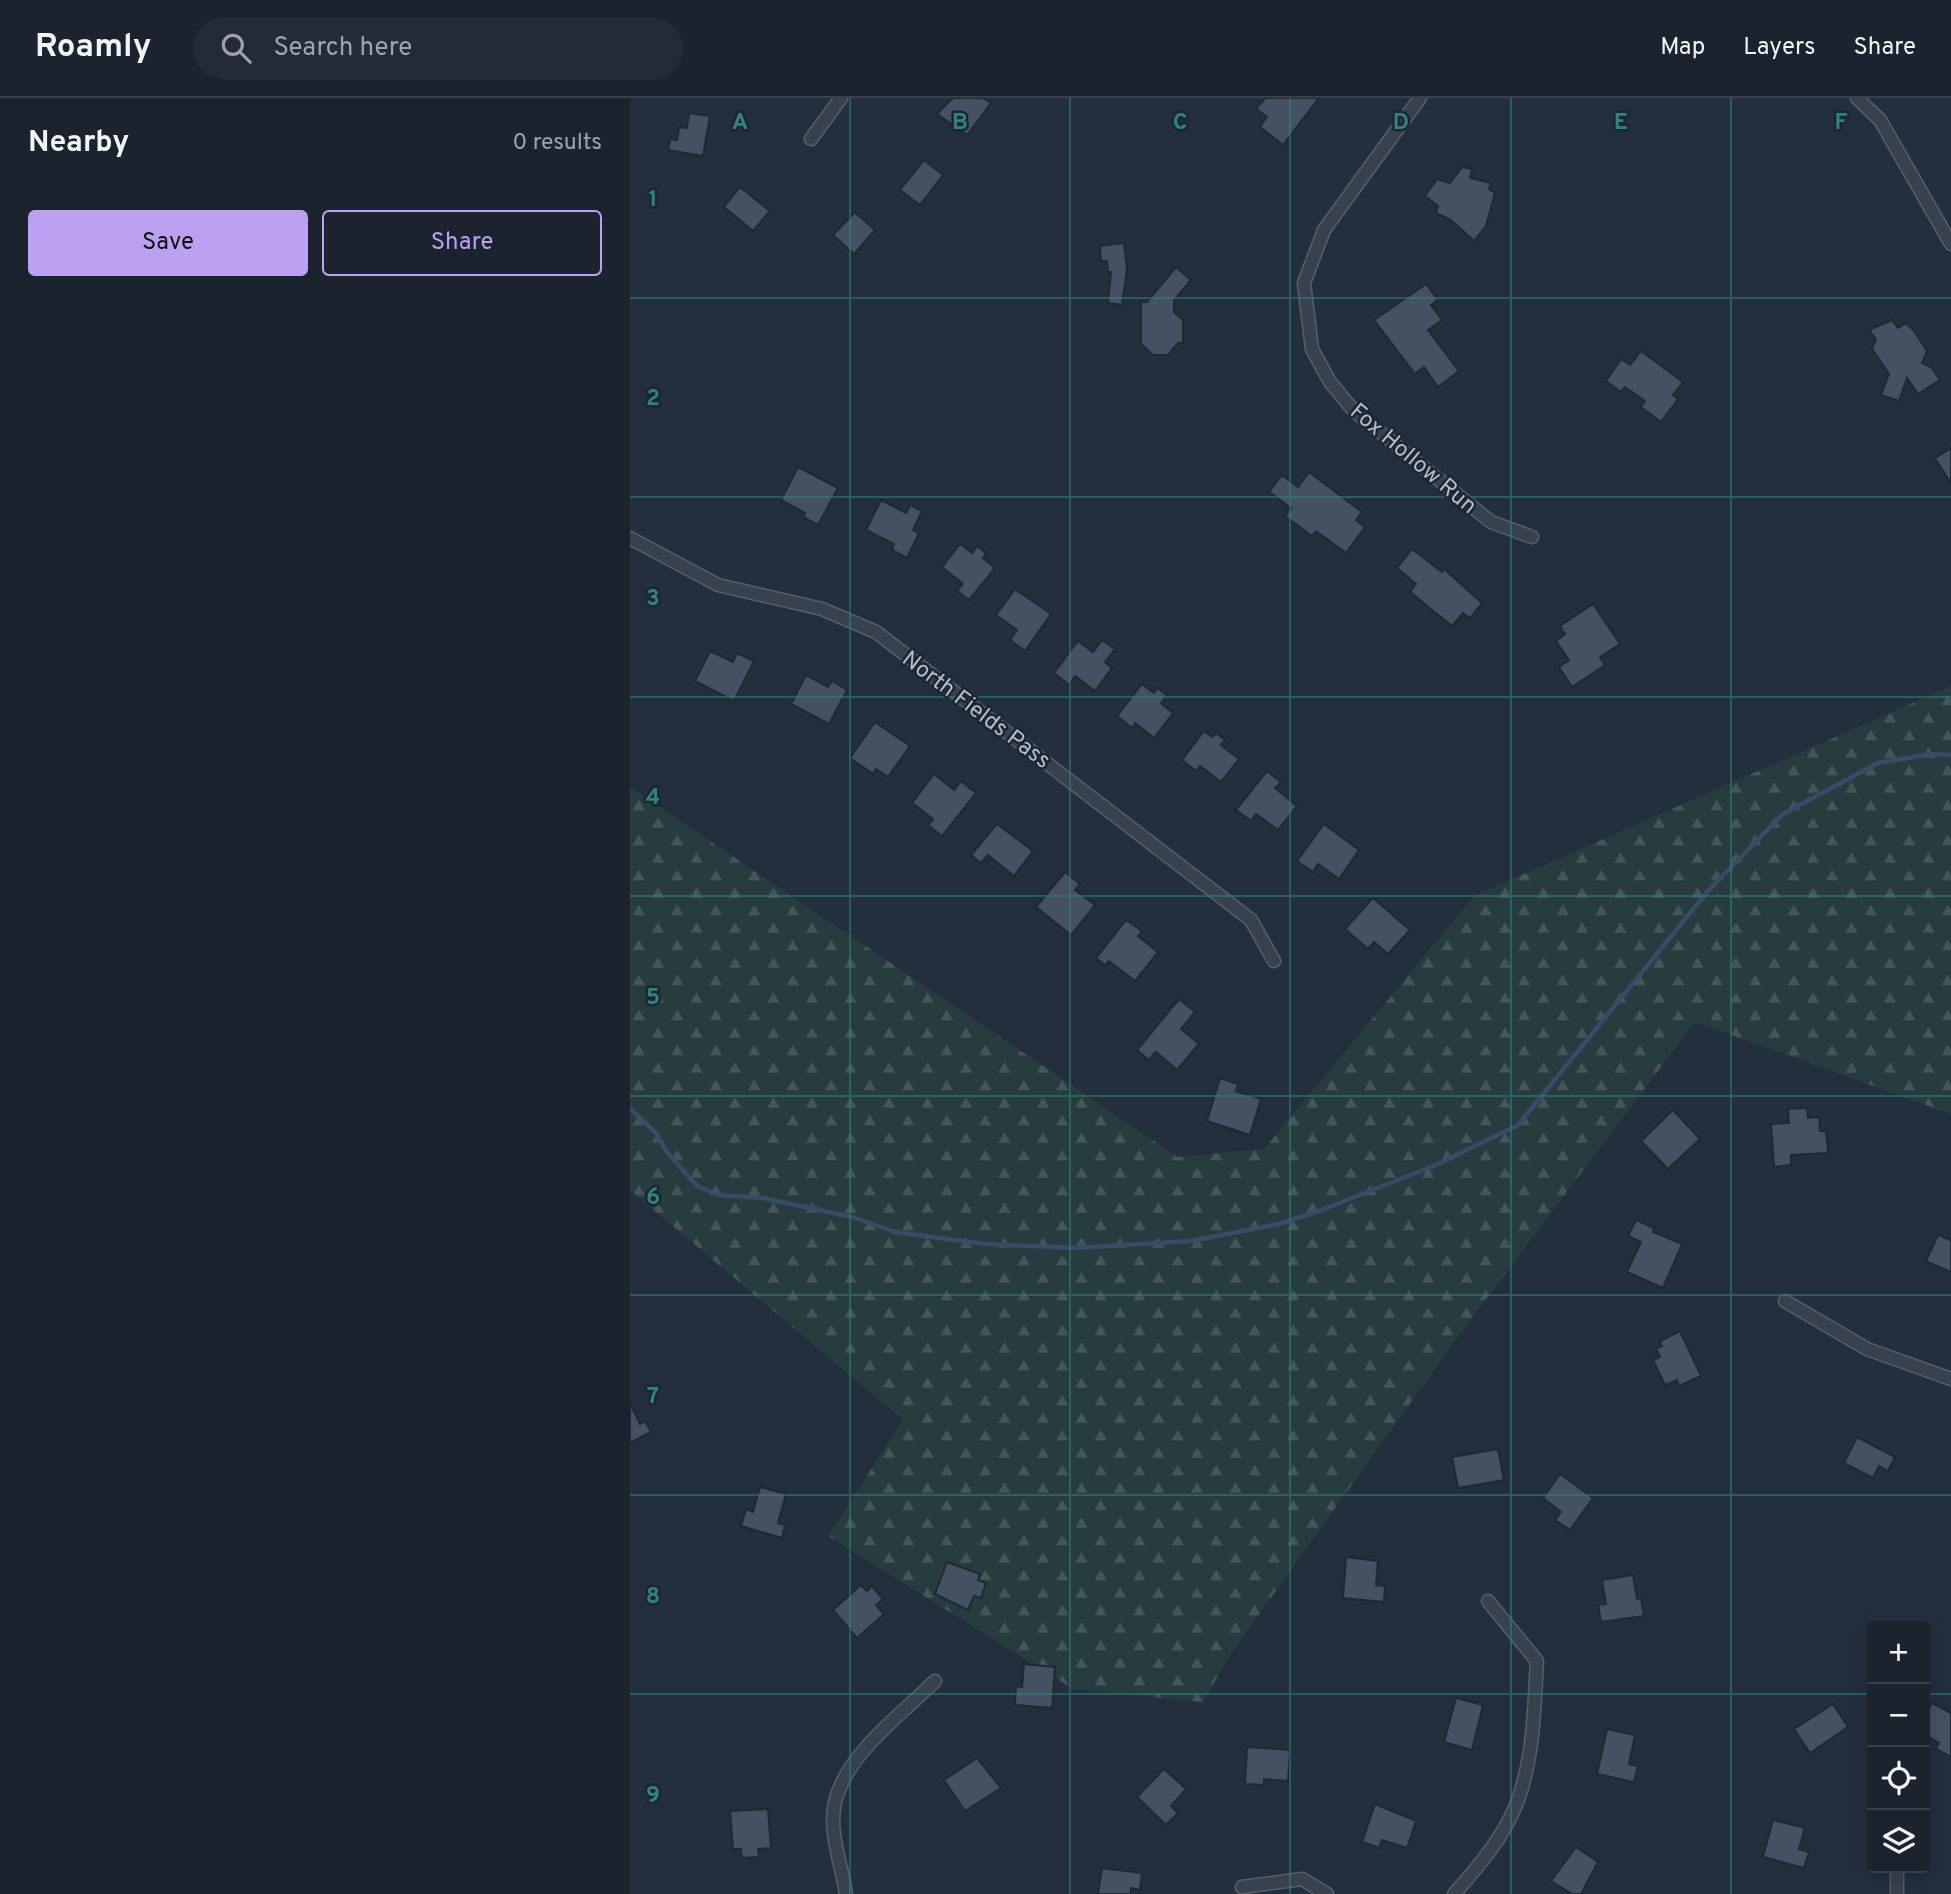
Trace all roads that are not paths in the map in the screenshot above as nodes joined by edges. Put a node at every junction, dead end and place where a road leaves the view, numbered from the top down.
1 (841, 98) edge
2 (1420, 98) edge
3 (1857, 98) edge
4 (811, 139) dead end
5 (1951, 244) edge
6 (1532, 537) dead end
7 (630, 538) edge
8 (1274, 961) dead end
9 (1785, 1301) dead end
10 (1951, 1378) edge
11 (1488, 1601) dead end
12 (935, 1681) dead end
13 (1897, 1873) edge
14 (1242, 1887) dead end
15 (846, 1894) edge
16 (1327, 1894) edge
17 (1454, 1894) edge
18 (1897, 1894) edge

1 - 4 street
2 - 6 street, Fox Hollow Run
3 - 5 street
7 - 8 street, North Fields Pass
9 - 10 street
11 - 17 street
12 - 15 street
13 - 18 street
14 - 16 street

